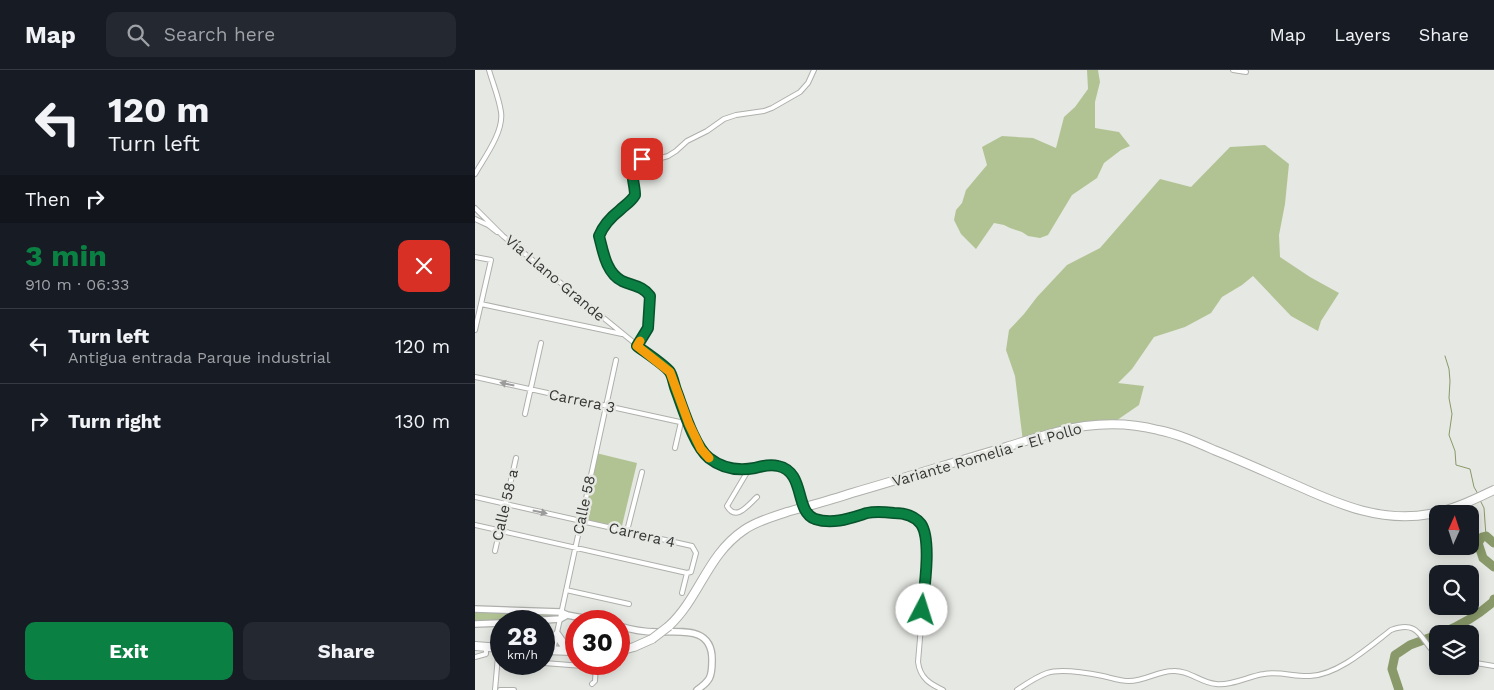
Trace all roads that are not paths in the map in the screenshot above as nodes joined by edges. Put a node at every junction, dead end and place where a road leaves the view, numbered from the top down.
1 (489, 70) edge
2 (814, 70) edge
3 (1233, 70) edge
4 (1246, 72) dead end
5 (475, 174) edge
6 (475, 208) edge
7 (475, 219) edge
8 (503, 236) junction
9 (475, 257) edge
10 (481, 304) junction
11 (475, 330) edge
12 (624, 335) junction
13 (541, 343) dead end
14 (637, 346) junction
15 (616, 360) dead end
16 (475, 377) edge
17 (531, 390) junction
18 (606, 406) junction
19 (525, 414) dead end
20 (681, 422) junction
21 (689, 424) junction
22 (675, 448) dead end
23 (516, 458) dead end
24 (749, 469) junction
25 (642, 472) dead end
26 (1494, 490) edge
27 (757, 497) dead end
28 (475, 498) edge
29 (505, 504) junction
30 (581, 521) junction
31 (475, 525) edge
32 (499, 530) junction
33 (627, 531) junction
34 (575, 547) junction
35 (495, 551) dead end
36 (687, 572) junction
37 (566, 590) junction
38 (682, 593) dead end
39 (629, 604) dead end
40 (475, 609) edge
41 (564, 614) junction
42 (555, 619) edge
43 (560, 619) junction
44 (475, 624) edge
45 (490, 624) edge
46 (630, 629) edge
47 (557, 636) junction
48 (555, 643) edge
49 (1429, 645) edge
50 (475, 646) edge
51 (565, 646) edge
52 (630, 648) edge
53 (490, 649) edge
54 (486, 650) junction
55 (490, 652) edge
56 (475, 657) edge
57 (1479, 664) edge
58 (1494, 666) edge
59 (497, 675) edge
60 (595, 675) edge
61 (592, 684) dead end
62 (495, 690) edge
63 (500, 690) edge
64 (514, 690) edge
65 (697, 690) edge
66 (943, 690) edge
67 (1017, 690) edge

1 - 5 street
2 - 14 street
3 - 4 street
6 - 8 street, Vía Llano Grande
7 - 8 street
8 - 12 street, Vía Llano Grande
9 - 10 street
10 - 11 street
10 - 12 street
12 - 14 street, Vía Llano Grande
13 - 17 street
14 - 21 street, Vía Llano Grande
15 - 18 street, Calle 58
17 -> 16 street, Carrera 3
17 - 18 street, Carrera 3
17 - 19 street
18 - 20 street, Carrera 3
18 - 30 street, Calle 58
20 - 21 street, Carrera 3
20 - 22 street
21 - 24 street, Vía Llano Grande
23 - 29 street, Calle 58 a
24 - 27 street
24 - 66 street, Vía Llano Grande, bridge
25 - 33 street
26 - 52 highway, Variante Romelia - El Pollo, bridge
28 - 29 street, Carrera 4
29 -> 30 street, Carrera 4
29 - 32 street, Calle 58 a
30 - 33 street, Carrera 4
30 - 34 street, Calle 58
31 - 32 street
32 - 34 street
32 - 35 street, Calle 58 a
33 - 36 street, Carrera 4
34 - 36 street
34 - 37 street, Calle 58
36 - 38 street
37 - 39 street
37 - 41 street, Calle 58
40 - 41 main road
41 - 43 main road
42 - 43 main road
43 - 47 street
44 - 45 main road
46 - 65 main road
47 - 48 street
47 - 51 highway
49 - 67 street
50 - 54 highway
53 - 54 highway
54 - 55 street
54 - 56 street
57 - 58 street
59 - 62 street
60 - 61 street
63 - 64 street

